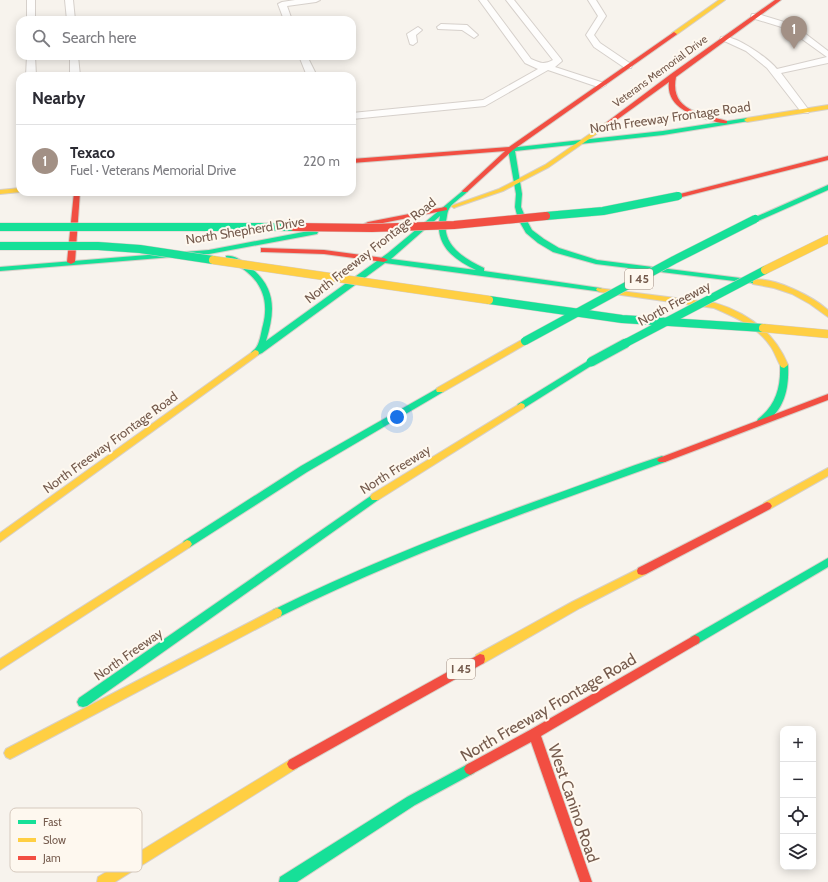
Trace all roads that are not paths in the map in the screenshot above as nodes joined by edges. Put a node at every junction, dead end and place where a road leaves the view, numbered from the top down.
1 (31, 0) edge
2 (69, 0) edge
3 (316, 0) edge
4 (483, 0) edge
5 (510, 0) edge
6 (592, 0) edge
7 (778, 0) edge
8 (718, 2) edge
9 (728, 8) dead end
10 (742, 12) dead end
11 (31, 16) edge
12 (71, 16) edge
13 (286, 16) edge
14 (755, 16) junction
15 (441, 27) dead end
16 (418, 30) dead end
17 (474, 35) dead end
18 (724, 39) junction
19 (413, 42) dead end
20 (828, 55) edge
21 (31, 60) edge
22 (74, 60) edge
23 (305, 60) edge
24 (828, 60) edge
25 (628, 66) junction
26 (546, 67) junction
27 (31, 72) edge
28 (75, 72) edge
29 (310, 72) edge
30 (775, 72) junction
31 (673, 75) junction
32 (601, 85) junction
33 (828, 107) edge
34 (805, 111) junction
35 (356, 116) edge
36 (728, 123) junction
37 (584, 141) junction
38 (511, 149) junction
39 (828, 158) edge
40 (356, 161) edge
41 (517, 182) junction
42 (828, 188) edge
43 (16, 190) edge
44 (0, 192) edge
45 (77, 196) edge
46 (446, 209) junction
47 (74, 224) junction
48 (0, 227) edge
49 (0, 232) edge
50 (828, 239) edge
51 (0, 246) edge
52 (209, 252) junction
53 (384, 260) junction
54 (71, 262) junction
55 (0, 269) edge
56 (491, 276) junction
57 (828, 314) edge
58 (828, 334) edge
59 (259, 351) junction
60 (828, 397) edge
61 (744, 430) junction
62 (828, 472) edge
63 (0, 538) edge
64 (828, 562) edge
65 (0, 665) edge
66 (534, 734) junction
67 (142, 858) edge
68 (119, 872) edge
69 (103, 882) edge
70 (285, 882) edge
71 (586, 882) edge

1 - 11 lane
2 - 12 lane
3 - 13 lane
4 - 26 lane
5 - 26 lane
6 - 25 lane
7 - 14 main road, Veterans Memorial Drive
8 - 9 main road
8 - 25 main road, Veterans Memorial Drive
10 - 14 main road
14 - 18 main road, Veterans Memorial Drive
14 - 20 lane
15 - 17 lane
16 - 19 lane
18 - 30 lane
18 - 31 main road, Veterans Memorial Drive
21 - 27 lane
22 - 28 lane
23 - 29 lane
24 - 30 lane
25 - 32 main road, Veterans Memorial Drive
26 - 32 lane
26 - 35 lane
30 - 34 lane
31 - 36 main road
31 - 37 main road, Veterans Memorial Drive
32 - 38 main road, Veterans Memorial Drive
33 - 34 main road, North Freeway Frontage Road
34 - 36 main road, North Freeway Frontage Road
36 - 37 main road, North Freeway Frontage Road
37 - 38 main road, North Freeway Frontage Road
37 - 41 main road, Veterans Memorial Drive
38 - 40 main road
38 - 41 main road
38 - 46 main road, North Freeway Frontage Road
39 - 48 main road, bridge
41 - 46 main road, Veterans Memorial Drive
41 - 57 main road
42 - 65 main road, I 45, bridge
43 - 44 main road
45 - 47 main road
46 - 52 main road, North Shepherd Drive
46 - 53 main road, North Freeway Frontage Road
46 - 56 main road
47 - 49 main road
47 - 54 main road
50 - 61 main road, North Freeway, bridge
51 - 58 main road, bridge
52 - 53 main road
52 - 54 main road, North Shepherd Drive
52 - 59 main road
53 - 56 main road
53 - 59 main road, North Freeway Frontage Road
54 - 55 main road, North Shepherd Drive
56 - 61 main road
59 - 63 main road, North Freeway Frontage Road
60 - 61 main road
62 - 67 main road, I 45
64 - 66 main road, North Freeway Frontage Road
66 - 70 main road, North Freeway Frontage Road
66 - 71 main road, West Canino Road
68 - 69 main road, I 45

